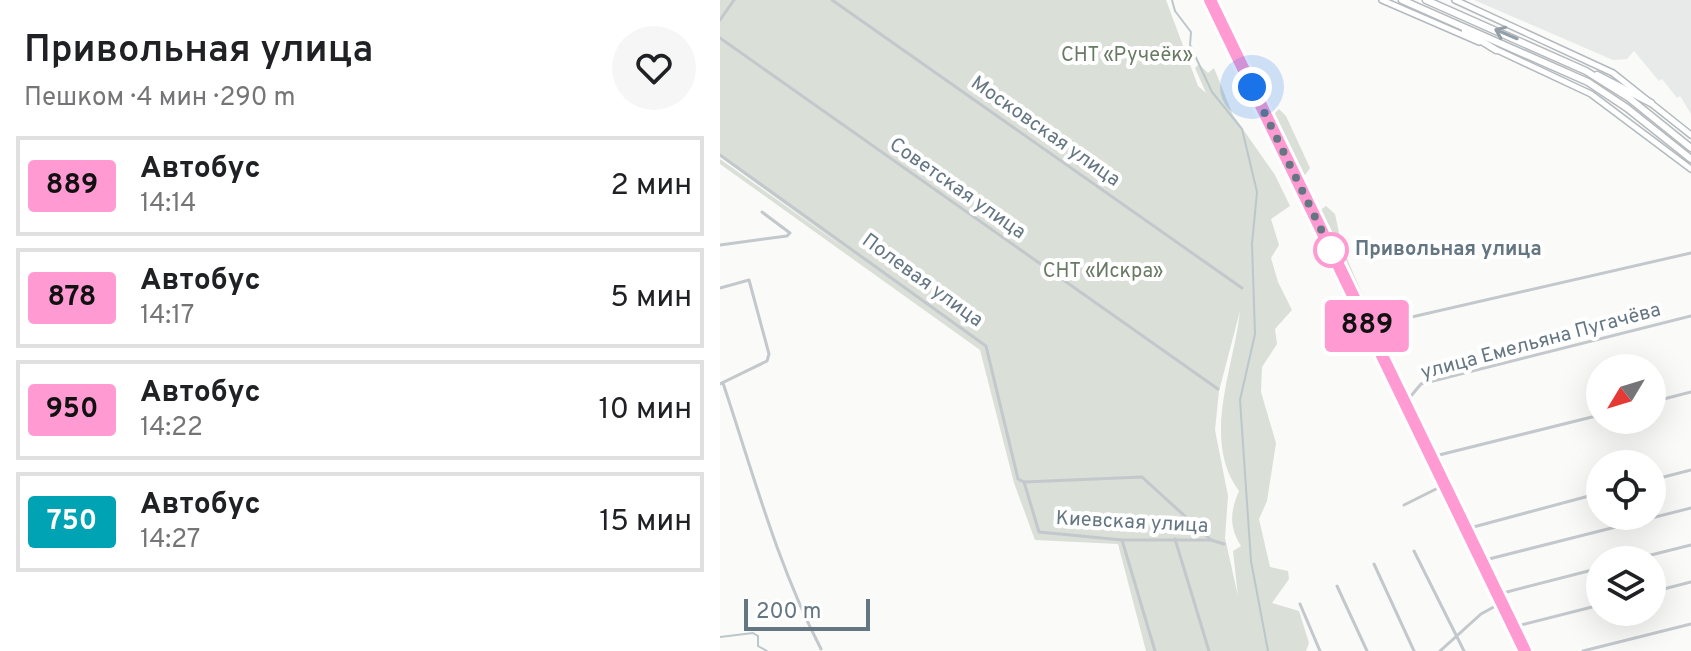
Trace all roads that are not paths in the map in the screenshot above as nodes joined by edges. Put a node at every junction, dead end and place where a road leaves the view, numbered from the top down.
1 (734, 0) edge
2 (832, 0) edge
3 (1210, 0) edge
4 (1382, 0) edge
5 (1402, 0) edge
6 (1426, 0) edge
7 (1458, 1) edge
8 (1445, 19) junction
9 (720, 20) edge
10 (720, 38) edge
11 (1496, 50) junction
12 (1586, 71) junction
13 (1651, 103) junction
14 (1691, 135) edge
15 (1691, 148) edge
16 (720, 155) edge
17 (1691, 159) edge
18 (1691, 169) edge
19 (762, 212) dead end
20 (720, 245) edge
21 (1691, 253) edge
22 (720, 288) edge
23 (1242, 288) dead end
24 (1691, 316) edge
25 (1368, 327) junction
26 (721, 384) edge
27 (1218, 389) dead end
28 (1691, 392) edge
29 (1666, 398) edge
30 (1405, 403) junction
31 (1586, 418) edge
32 (1431, 457) junction
33 (1691, 470) edge
34 (1666, 476) edge
35 (1024, 482) junction
36 (1444, 485) junction
37 (1586, 497) edge
38 (1404, 505) dead end
39 (1691, 508) edge
40 (1466, 529) junction
41 (1039, 532) joint
42 (1175, 539) junction
43 (1122, 540) junction
44 (1211, 540) junction
45 (1224, 544) dead end
46 (1691, 545) edge
47 (1414, 551) dead end
48 (1666, 551) edge
49 (1481, 561) junction
50 (1374, 564) dead end
51 (1586, 572) edge
52 (1691, 582) edge
53 (1337, 586) dead end
54 (1666, 588) edge
55 (1497, 595) junction
56 (1501, 603) junction
57 (1300, 604) dead end
58 (1586, 609) edge
59 (1691, 624) edge
60 (1513, 627) junction
61 (1456, 635) junction
62 (821, 649) dead end
63 (1155, 651) edge
64 (1209, 651) edge
65 (1320, 651) edge
66 (1367, 651) edge
67 (1414, 651) edge
68 (1440, 651) edge
69 (1464, 651) edge
70 (1525, 651) edge
71 (1583, 651) edge

1 - 9 street
2 - 23 street, Московская улица
3 - 25 street
4 - 11 main road
5 - 8 main road
12 -> 6 main road
7 - 13 main road
8 - 11 main road
8 - 17 main road
10 - 27 street, Советская улица
11 - 18 main road
12 - 13 main road
12 - 15 main road
13 - 14 main road
16 - 35 street, Полевая улица
19 - 20 street
21 - 25 street
22 - 26 street
24 - 30 street, улица Емельяна Пугачёва
25 - 30 street
26 - 62 street
28 - 29 street
30 - 32 street
31 - 32 street
32 - 36 street
33 - 34 street
35 - 41 street, Полевая улица
35 - 44 street
36 - 38 street
36 - 40 street
37 - 40 street
39 - 49 street
40 - 49 street
41 - 43 street, Киевская улица
42 - 43 street, Киевская улица
42 - 44 street, Киевская улица
42 - 64 street
43 - 63 street
44 - 45 street, Киевская улица
46 - 48 street
47 - 61 street
49 - 55 street
50 - 67 street
51 - 55 street
52 - 54 street
53 - 66 street
55 - 56 street
56 - 60 street
56 - 61 street
57 - 65 street
58 - 60 street
59 - 71 street
60 - 70 street
61 - 68 street
61 - 69 street

